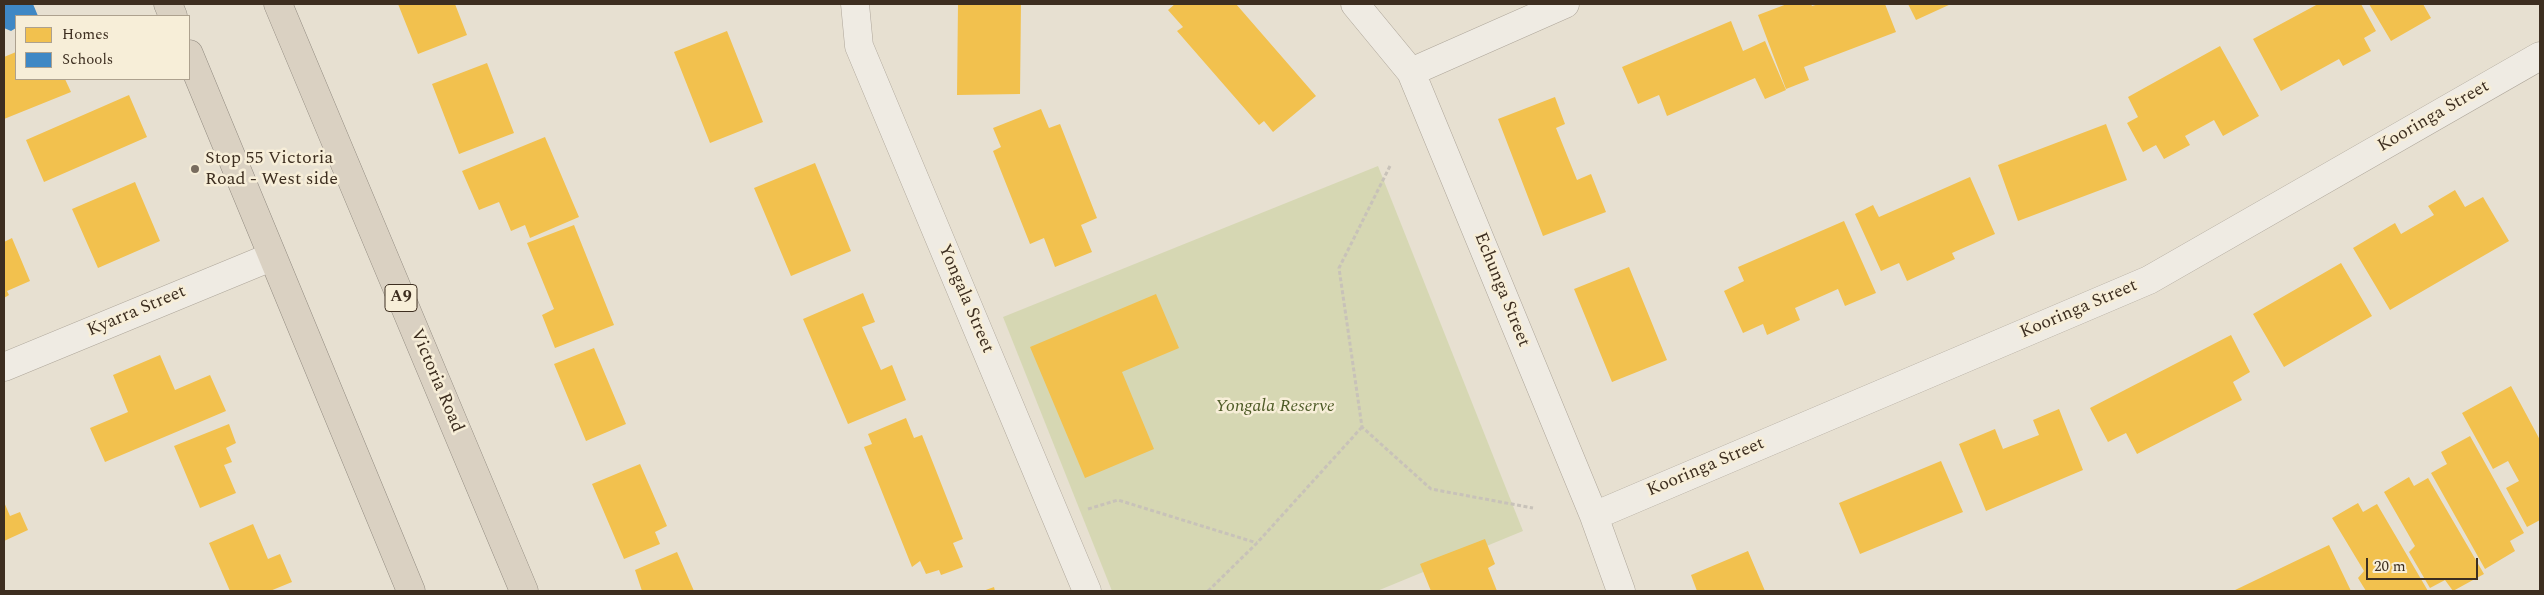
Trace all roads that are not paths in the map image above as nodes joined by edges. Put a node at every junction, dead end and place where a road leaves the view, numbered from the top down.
1 (278, 4) edge
2 (855, 4) edge
3 (1355, 4) edge
4 (1565, 4) edge
5 (190, 56) edge
6 (2540, 56) edge
7 (1411, 72) junction
8 (271, 257) junction
9 (4, 367) edge
10 (1594, 516) junction
11 (411, 591) edge
12 (524, 591) edge
13 (1087, 591) edge
14 (1621, 591) edge

1 - 12 highway, Victoria Road / A9
2 - 13 street, Yongala Street
3 - 7 street, Echunga Street
4 - 7 street
5 - 8 highway
6 - 10 street, Kooringa Street
7 - 10 street, Echunga Street
8 - 9 street, Kyarra Street
8 - 11 highway
10 - 14 street, Echunga Street

